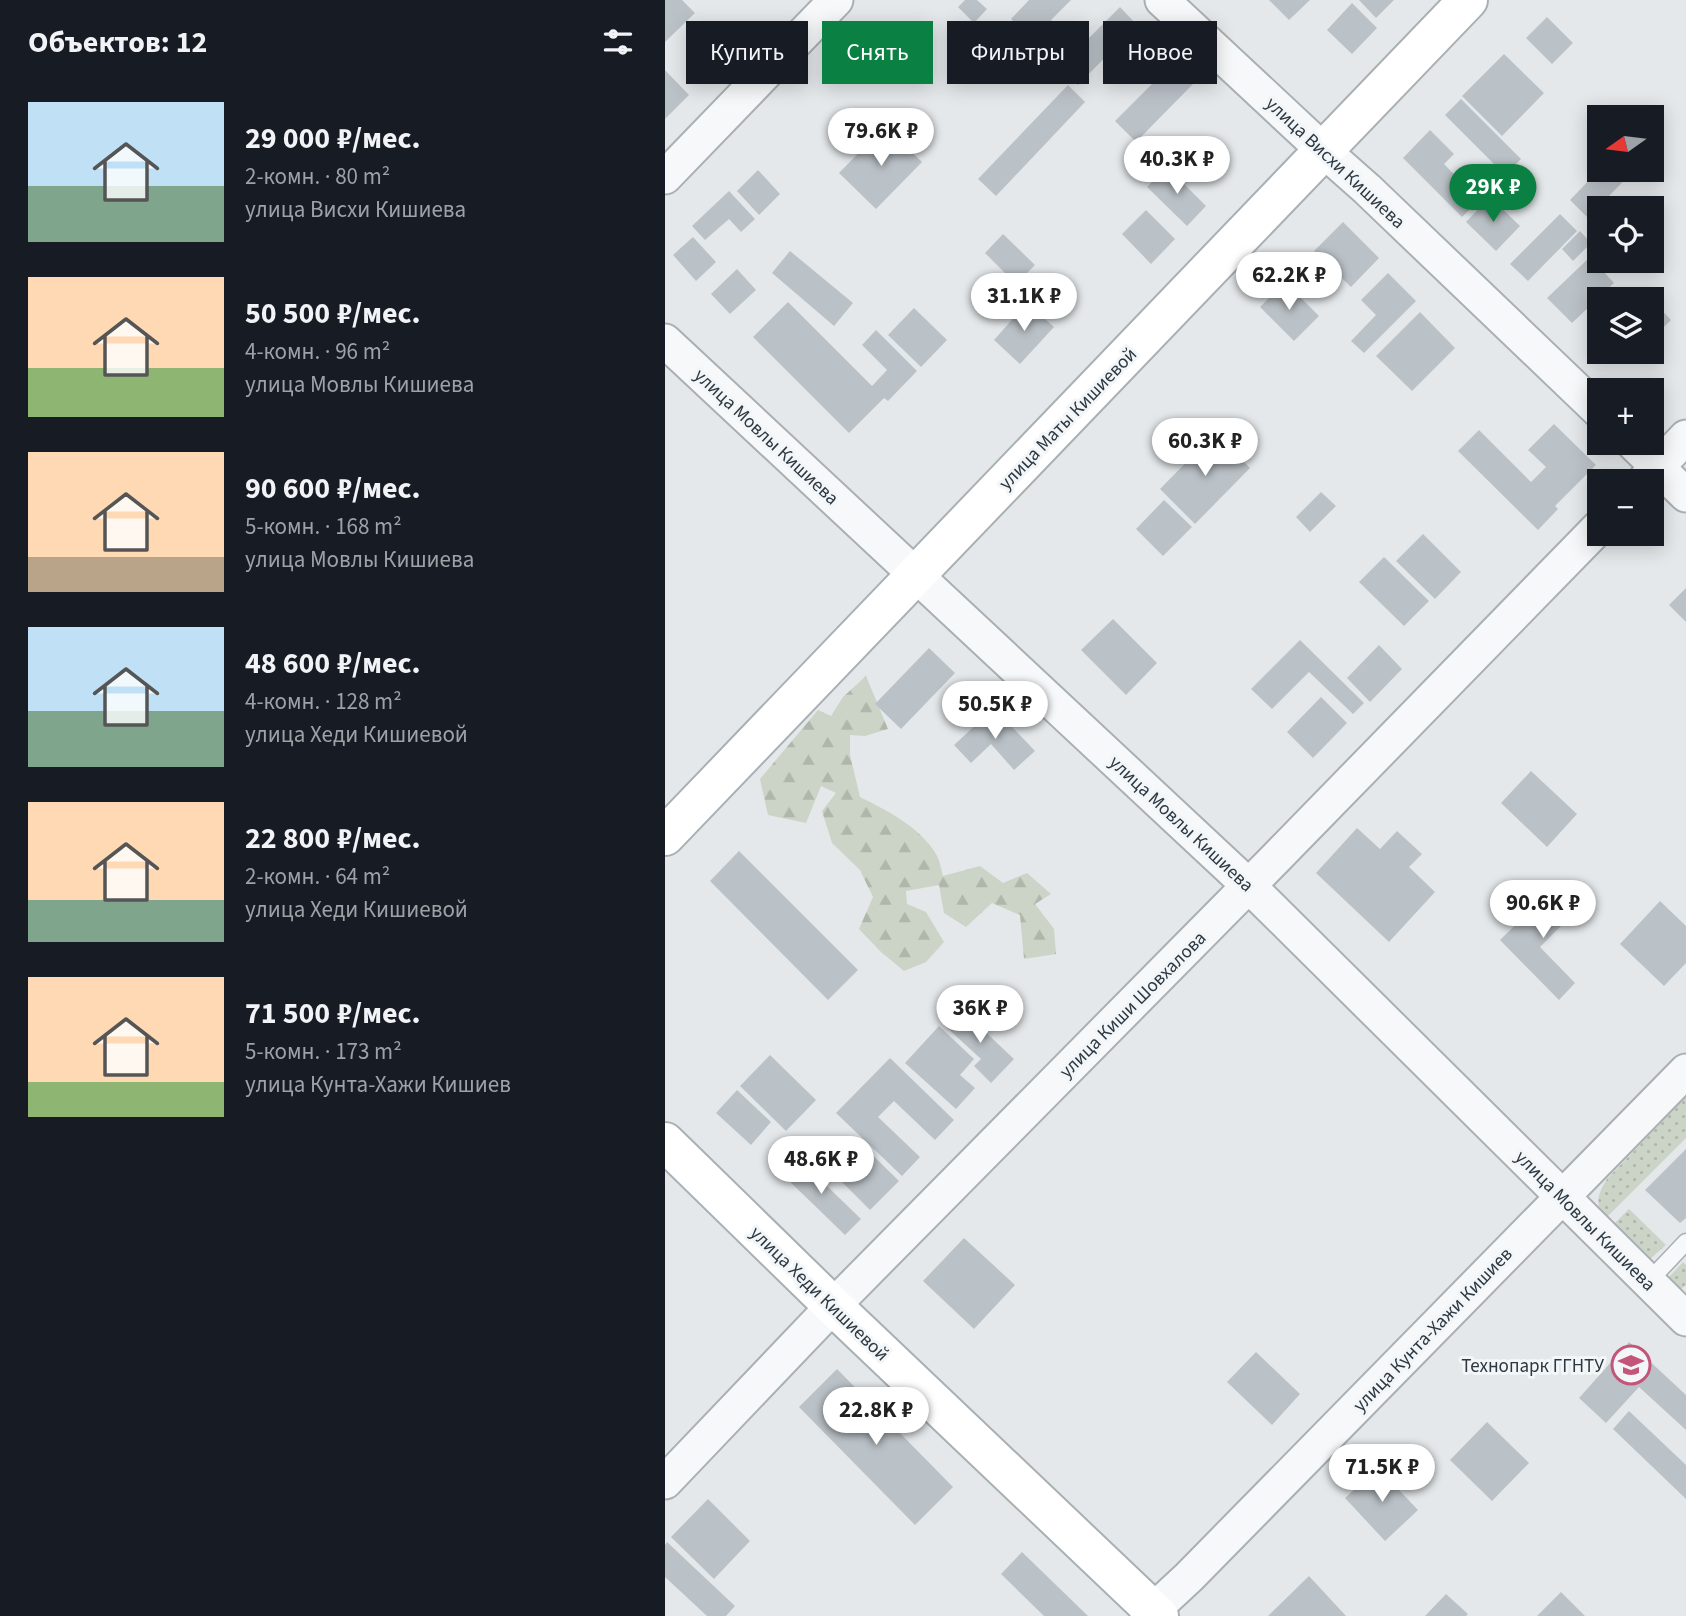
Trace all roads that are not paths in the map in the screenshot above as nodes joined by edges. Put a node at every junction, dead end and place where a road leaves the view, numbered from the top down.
1 (836, 0) edge
2 (1163, 0) edge
3 (1468, 0) edge
4 (1324, 151) junction
5 (665, 177) edge
6 (665, 341) edge
7 (1587, 400) edge
8 (1686, 437) edge
9 (1656, 469) edge
10 (1664, 482) edge
11 (1686, 495) edge
12 (1587, 539) edge
13 (915, 575) junction
14 (665, 836) edge
15 (1248, 886) junction
16 (1686, 1071) edge
17 (665, 1142) edge
18 (1562, 1196) junction
19 (1686, 1242) edge
20 (1648, 1282) junction
21 (833, 1306) junction
22 (1682, 1307) edge
23 (665, 1482) edge
24 (1153, 1614) edge

1 - 5 street
2 - 4 street, улица Висхи Кишиева
3 - 4 main road, улица Маты Кишиевой
4 - 7 street, улица Висхи Кишиева
4 - 13 main road, улица Маты Кишиевой
6 - 13 street, улица Мовлы Кишиева
8 - 9 street
10 - 11 street
12 - 15 street, улица Киши Шовхалова
13 - 14 main road, улица Маты Кишиевой
13 - 15 street, улица Мовлы Кишиева
15 - 18 street, улица Мовлы Кишиева
15 - 21 street, улица Киши Шовхалова
16 - 18 street, улица Кунта-Хажи Кишиев
17 - 21 main road, улица Хеди Кишиевой
18 - 20 street, улица Мовлы Кишиева
18 - 24 street, улица Кунта-Хажи Кишиев
19 - 20 lane
20 - 22 street, улица Мовлы Кишиева
21 - 23 street, улица Киши Шовхалова
21 - 24 main road, улица Хеди Кишиевой

